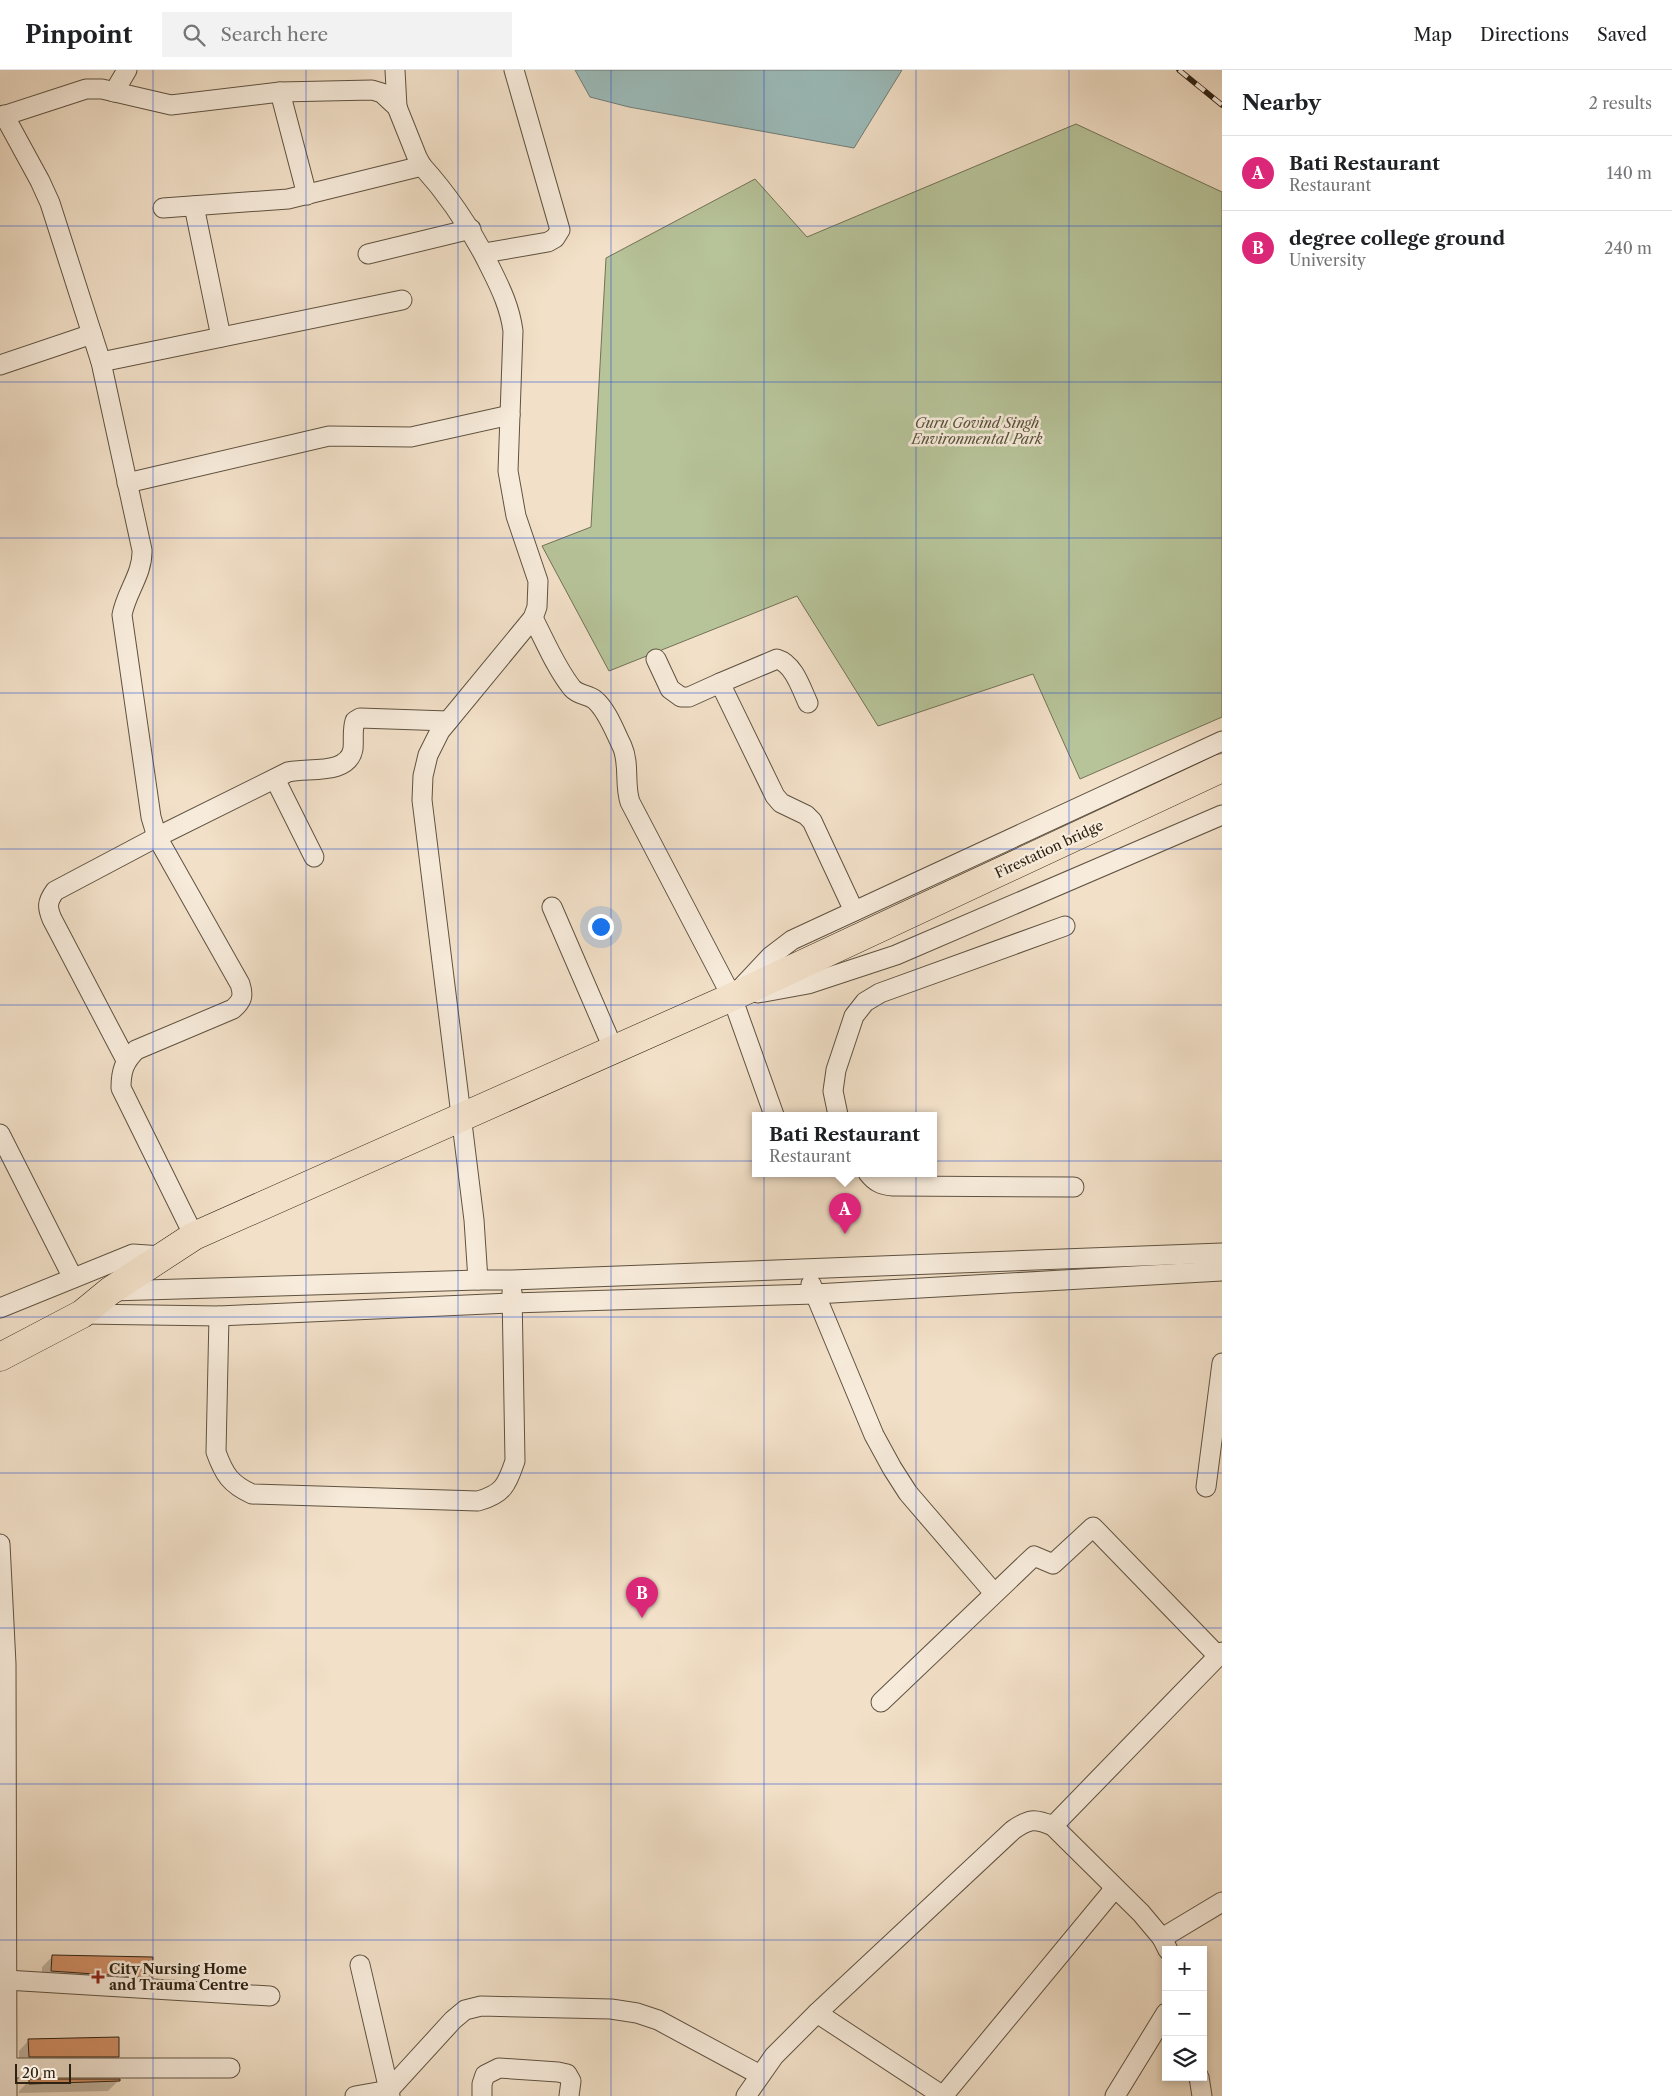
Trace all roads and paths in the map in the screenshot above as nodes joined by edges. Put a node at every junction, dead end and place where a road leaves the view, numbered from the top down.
1 (127, 70) edge
2 (395, 70) edge
3 (514, 70) edge
4 (114, 92) junction
5 (280, 92) junction
6 (397, 107) junction
7 (2, 116) edge
8 (422, 166) junction
9 (307, 195) junction
10 (194, 206) junction
11 (163, 208) dead end
12 (471, 229) junction
13 (484, 253) junction
14 (368, 254) dead end
15 (402, 300) dead end
16 (92, 334) junction
17 (221, 337) junction
18 (101, 362) junction
19 (0, 365) edge
20 (510, 415) junction
21 (127, 483) junction
22 (532, 618) junction
23 (656, 659) dead end
24 (720, 683) junction
25 (808, 702) dead end
26 (448, 721) junction
27 (1222, 741) edge
28 (1222, 768) edge
29 (275, 779) junction
30 (1222, 815) edge
31 (157, 837) junction
32 (314, 857) dead end
33 (552, 907) dead end
34 (854, 912) junction
35 (1065, 926) dead end
36 (732, 997) junction
37 (613, 1048) junction
38 (126, 1060) junction
39 (773, 1112) edge
40 (837, 1112) edge
41 (461, 1119) junction
42 (0, 1134) edge
43 (871, 1177) edge
44 (1074, 1187) dead end
45 (194, 1236) junction
46 (1222, 1253) edge
47 (162, 1256) junction
48 (805, 1269) junction
49 (1222, 1271) edge
50 (73, 1278) junction
51 (478, 1280) junction
52 (512, 1280) junction
53 (110, 1292) junction
54 (815, 1294) junction
55 (512, 1303) junction
56 (0, 1308) edge
57 (82, 1314) junction
58 (219, 1316) junction
59 (0, 1358) edge
60 (1222, 1363) edge
61 (1206, 1488) dead end
62 (0, 1544) edge
63 (994, 1593) junction
64 (1220, 1654) edge
65 (880, 1702) dead end
66 (3, 1718) edge
67 (1053, 1826) junction
68 (1115, 1888) junction
69 (1222, 1902) edge
70 (1165, 1944) edge
71 (360, 1965) dead end
72 (6, 1980) junction
73 (270, 1996) dead end
74 (817, 2013) junction
75 (1162, 2020) edge
76 (6, 2068) junction
77 (230, 2068) dead end
78 (760, 2075) junction
79 (1200, 2081) edge
80 (389, 2093) edge
81 (7, 2096) edge
82 (354, 2096) edge
83 (482, 2096) edge
84 (569, 2096) edge
85 (746, 2096) edge
86 (1115, 2096) edge
87 (1202, 2096) edge

1 - 4 street
2 - 6 street
3 - 13 street
4 - 5 street
4 - 7 street
5 - 6 street
5 - 9 street
6 - 8 street
7 - 16 street
8 - 9 street
8 - 12 street
9 - 10 street
10 - 11 street
10 - 17 street
12 - 13 street
12 - 14 street
13 - 20 street
15 - 17 street
16 - 18 street
16 - 19 street
17 - 18 street
18 - 21 street
20 - 21 street
20 - 22 street
21 - 31 street
22 - 26 street
22 - 36 street
23 - 24 street
24 - 25 street
24 - 34 street
26 - 29 street
26 - 41 street
27 - 34 street
28 - 36 highway, Firestation bridge
29 - 31 street
29 - 32 street
30 - 36 street
31 - 38 street
31 - 38 street
33 - 37 street
34 - 36 street
35 - 40 street
36 - 37 highway, Firestation bridge
36 - 39 street
37 - 41 highway, Firestation bridge
38 - 45 street
41 - 45 highway, Firestation bridge
41 - 51 street
42 - 50 street
43 - 44 street
45 - 47 highway, Firestation bridge
46 - 48 street
47 - 50 street
47 - 53 highway, Firestation bridge
48 - 52 street
48 - 54 street
49 - 54 street
50 - 56 street
51 - 52 street
51 - 53 street
52 - 55 street
53 - 57 highway, Firestation bridge
54 - 55 street
54 - 63 street
55 - 58 street
55 - 58 street
57 - 58 street
57 - 59 highway, Firestation bridge
60 - 61 street
62 - 66 street
63 - 64 street
63 - 65 street
64 - 67 street
66 - 72 street
67 - 68 street
67 - 74 street
68 - 70 street
68 - 74 street
69 - 70 street
71 - 80 street
72 - 73 street
72 - 76 street
74 - 78 street
75 - 86 street
76 - 77 street
76 - 81 street
78 - 80 street
78 - 85 street
79 - 87 street
80 - 82 street
83 - 84 street

